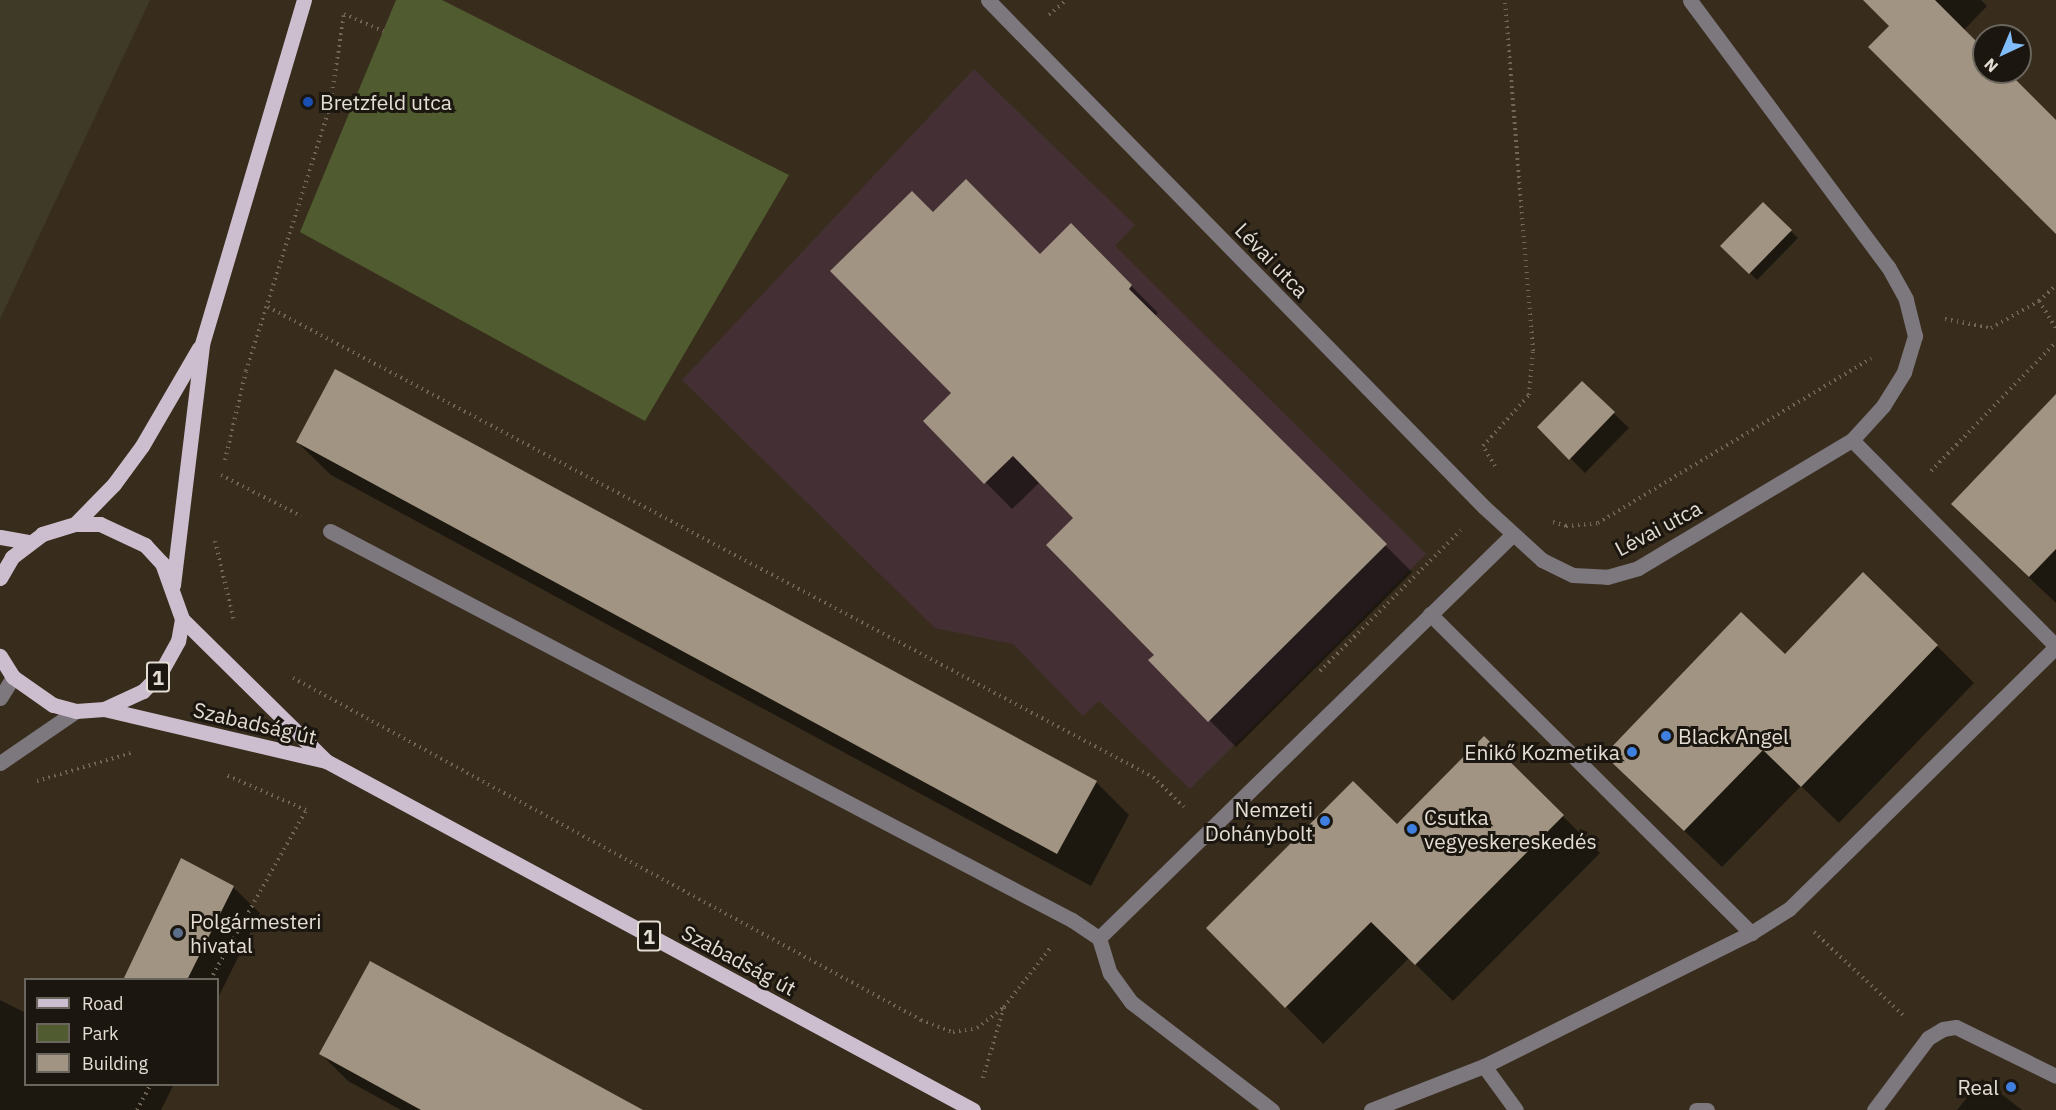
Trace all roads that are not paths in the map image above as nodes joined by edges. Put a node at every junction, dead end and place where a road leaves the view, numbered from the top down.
1 (304, 0) edge
2 (988, 0) edge
3 (1690, 0) edge
4 (202, 344) junction
5 (1852, 440) junction
6 (75, 524) junction
7 (330, 531) road end
8 (1513, 534) junction
9 (0, 537) edge
10 (27, 542) junction
11 (0, 578) edge
12 (173, 585) junction
13 (1430, 614) junction
14 (182, 619) junction
15 (2055, 646) edge
16 (0, 656) edge
17 (13, 677) junction
18 (0, 698) edge
19 (104, 709) junction
20 (76, 711) junction
21 (5, 760) edge
22 (326, 761) junction
23 (1751, 933) junction
24 (1099, 938) junction
25 (1485, 1066) junction
26 (2056, 1076) edge
27 (970, 1108) edge
28 (1272, 1110) edge
29 (1371, 1110) edge
30 (1516, 1110) edge
31 (1696, 1110) edge
32 (1707, 1110) edge
33 (1874, 1110) edge

1 - 4 main road
2 - 8 street, Lévai utca
3 - 5 street, Lévai utca
4 - 6 main road
4 - 12 main road
5 - 8 street, Lévai utca
5 - 15 street
6 - 10 main road, 1
6 - 12 main road, 1
7 - 24 street
8 - 13 street
9 - 10 main road
10 - 11 main road, 1
12 - 14 main road, 1
13 - 23 street
13 - 24 street
14 - 19 main road, 1
14 - 22 main road, Szabadság út / 1
15 - 23 street
16 - 17 main road, 1
17 - 18 street
17 - 20 main road, 1
19 - 20 main road, 1
19 - 22 main road, Szabadság út / 1
20 - 21 street
22 - 27 main road, Szabadság út / 1
23 - 25 street
24 - 28 street
25 - 29 street
25 - 30 street
26 - 33 street
31 - 32 street

